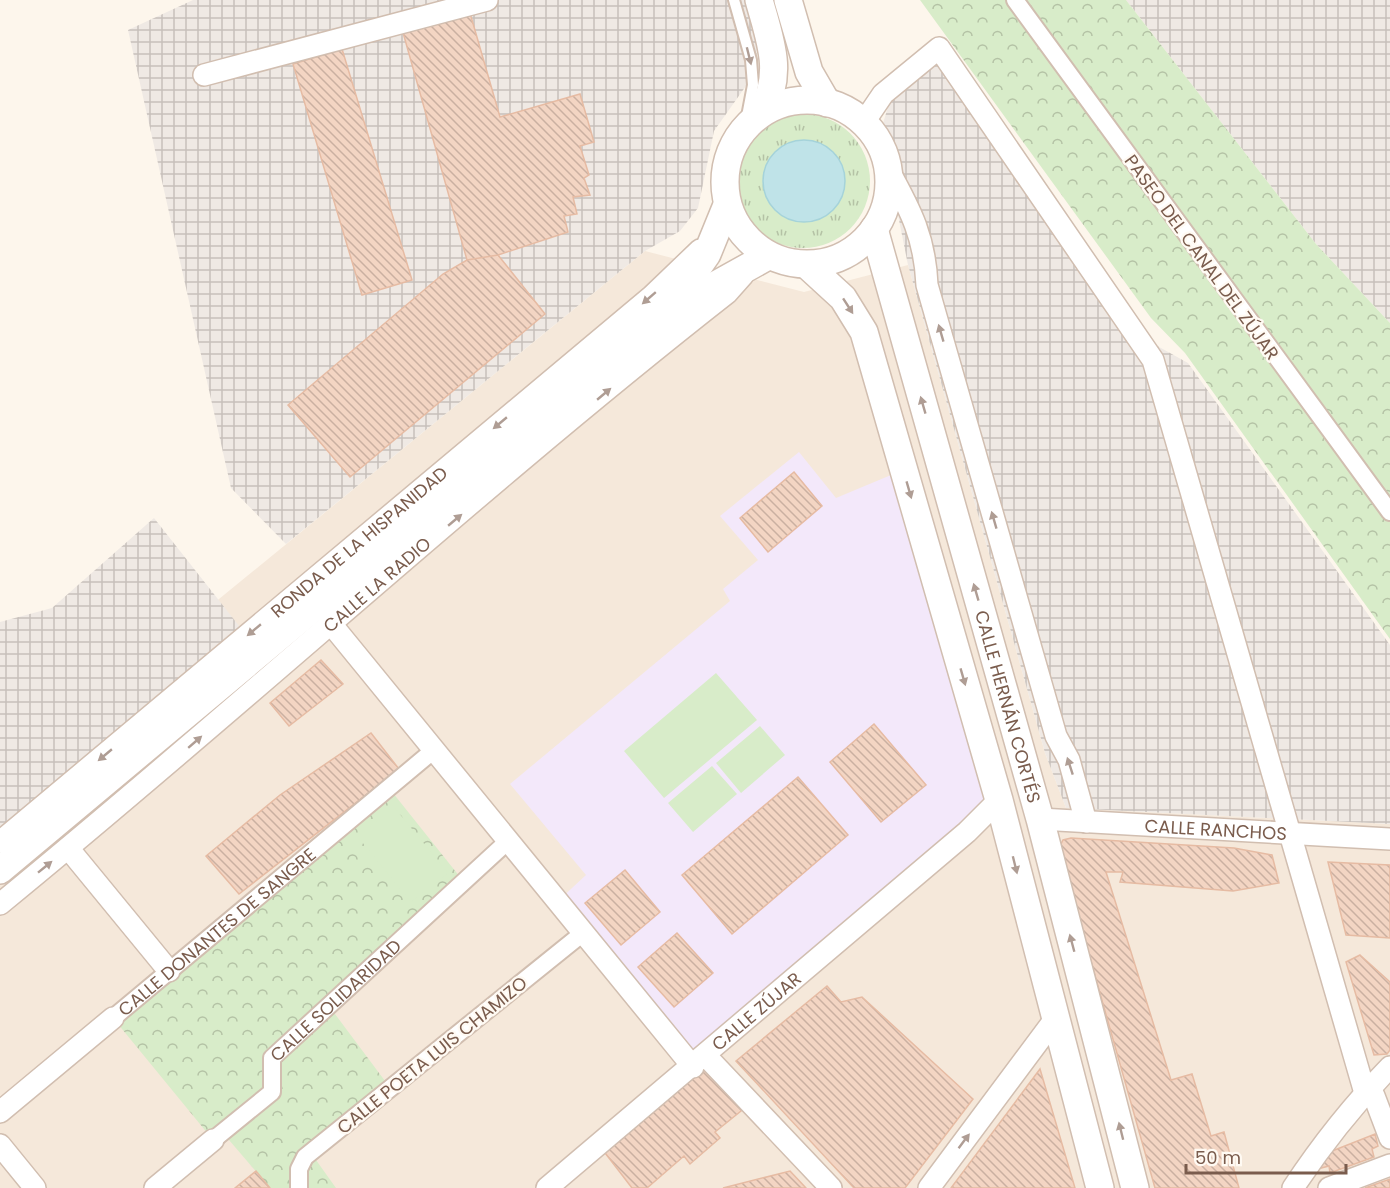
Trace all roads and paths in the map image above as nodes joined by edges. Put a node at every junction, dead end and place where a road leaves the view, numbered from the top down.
1 (486, 0) edge
2 (734, 0) edge
3 (759, 0) edge
4 (788, 0) edge
5 (1015, 0) edge
6 (204, 75) dead end
7 (827, 103) junction
8 (754, 120) junction
9 (864, 122) junction
10 (890, 171) junction
11 (727, 206) junction
12 (874, 229) junction
13 (714, 236) junction
14 (760, 260) junction
15 (807, 265) junction
16 (667, 312) junction
17 (1390, 512) edge
18 (332, 625) junction
19 (434, 750) junction
20 (999, 800) junction
21 (1040, 819) junction
22 (1086, 822) junction
23 (967, 832) junction
24 (1290, 833) junction
25 (1007, 834) junction
26 (1390, 839) edge
27 (508, 841) junction
28 (0, 843) edge
29 (68, 848) junction
30 (0, 870) edge
31 (0, 904) edge
32 (584, 933) junction
33 (169, 971) junction
34 (112, 1018) joint
35 (1055, 1019) junction
36 (699, 1061) junction
37 (1390, 1067) edge
38 (1376, 1093) edge
39 (0, 1112) edge
40 (1390, 1138) edge
41 (213, 1140) joint
42 (0, 1145) edge
43 (1390, 1165) edge
44 (35, 1188) edge
45 (155, 1188) edge
46 (299, 1188) edge
47 (547, 1188) edge
48 (831, 1188) edge
49 (929, 1188) edge
50 (1100, 1188) edge
51 (1135, 1188) edge
52 (1293, 1188) edge
53 (1329, 1188) edge

1 - 6 street
2 -> 8 lane
3 - 8 street
4 - 7 street
5 - 17 street, PASEO DEL CANAL DEL ZÚJAR
7 - 8 street
7 - 9 street
8 - 11 street
9 - 10 street
9 - 24 street
10 - 12 street
22 -> 10 street
11 - 13 street, RONDA DE LA HISPANIDAD
11 - 14 street
12 - 15 street
21 -> 12 street, CALLE HERNÁN CORTÉS
13 - 16 street, RONDA DE LA HISPANIDAD
13 -> 28 street, RONDA DE LA HISPANIDAD
14 - 15 street
14 - 16 street, RONDA DE LA HISPANIDAD
18 -> 14 street, CALLE LA RADIO
15 -> 20 street, CALLE HERNÁN CORTÉS
16 - 30 street, RONDA DE LA HISPANIDAD
18 - 19 street
29 -> 18 street, CALLE LA RADIO
19 - 27 street
19 - 33 street, CALLE DONANTES DE SANGRE
20 - 23 street, CALLE ZÚJAR
20 - 25 street, CALLE HERNÁN CORTÉS
21 - 22 street, CALLE RANCHOS
51 -> 21 street, CALLE HERNÁN CORTÉS
22 - 24 street, CALLE RANCHOS
23 - 25 street
23 - 36 street, CALLE ZÚJAR
24 - 26 street, CALLE RANCHOS
24 - 38 street
25 -> 35 street, CALLE HERNÁN CORTÉS
27 - 32 street
27 - 41 street, CALLE SOLIDARIDAD
31 -> 29 street, CALLE LA RADIO
29 - 33 street
32 - 36 street
32 - 46 street, CALLE POETA LUIS CHAMIZO
33 - 34 street, CALLE DONANTES DE SANGRE
34 - 39 street, CALLE DONANTES DE SANGRE
49 -> 35 street
35 - 50 street, CALLE HERNÁN CORTÉS
36 - 47 street, CALLE ZÚJAR
36 - 48 street
37 - 38 street
38 - 40 street
38 - 52 street
41 - 45 street, CALLE SOLIDARIDAD
42 - 44 street
43 - 53 street

